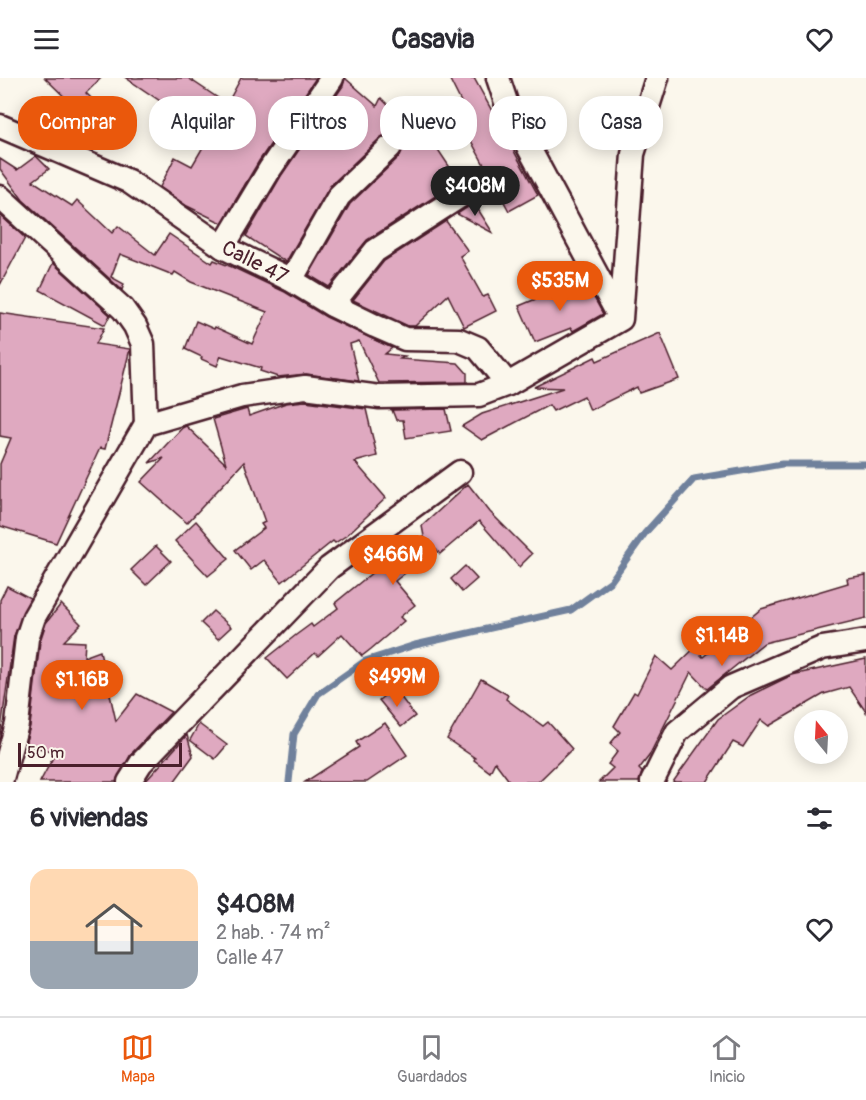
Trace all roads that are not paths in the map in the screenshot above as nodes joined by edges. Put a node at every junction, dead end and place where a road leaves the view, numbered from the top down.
1 (332, 78) edge
2 (498, 78) edge
3 (657, 78) edge
4 (0, 126) edge
5 (387, 150) edge
6 (465, 193) dead end
7 (0, 197) edge
8 (223, 248) junction
9 (291, 280) junction
10 (332, 305) junction
11 (621, 319) junction
12 (508, 384) junction
13 (146, 424) junction
14 (460, 472) dead end
15 (866, 641) edge
16 (1, 782) edge
17 (129, 782) edge
18 (652, 782) edge

1 - 8 street
2 - 11 street
3 - 11 street
4 - 8 street, Calle 47
5 - 9 street
6 - 10 street
7 - 13 street
8 - 9 street, Calle 47
9 - 10 street, Calle 47
10 - 12 street, Calle 47
11 - 12 street
12 - 13 street
13 - 16 street
14 - 17 street
15 - 18 street

